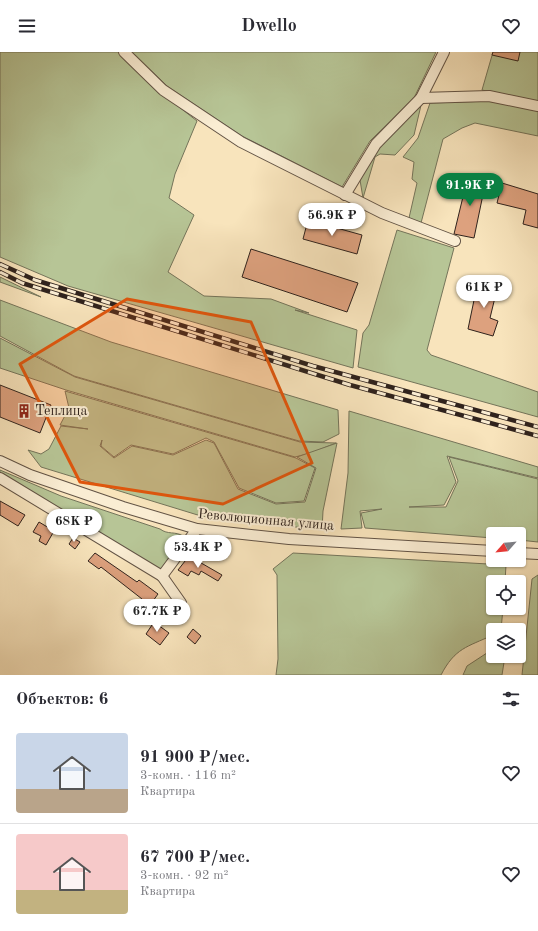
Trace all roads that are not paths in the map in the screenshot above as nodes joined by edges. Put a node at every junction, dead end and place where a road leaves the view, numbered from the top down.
1 (124, 52) edge
2 (444, 52) edge
3 (421, 98) junction
4 (538, 106) edge
5 (345, 195) junction
6 (455, 241) dead end
7 (0, 461) edge
8 (0, 478) edge
9 (197, 529) junction
10 (486, 551) edge
11 (526, 553) edge
12 (538, 554) edge
13 (162, 576) junction
14 (181, 603) dead end

1 - 5 street
2 - 3 street
3 - 4 street
3 - 5 street
5 - 6 street
7 - 9 street, Революционная улица
8 - 13 street
9 - 10 street, Революционная улица
9 - 13 street
11 - 12 street
13 - 14 street

